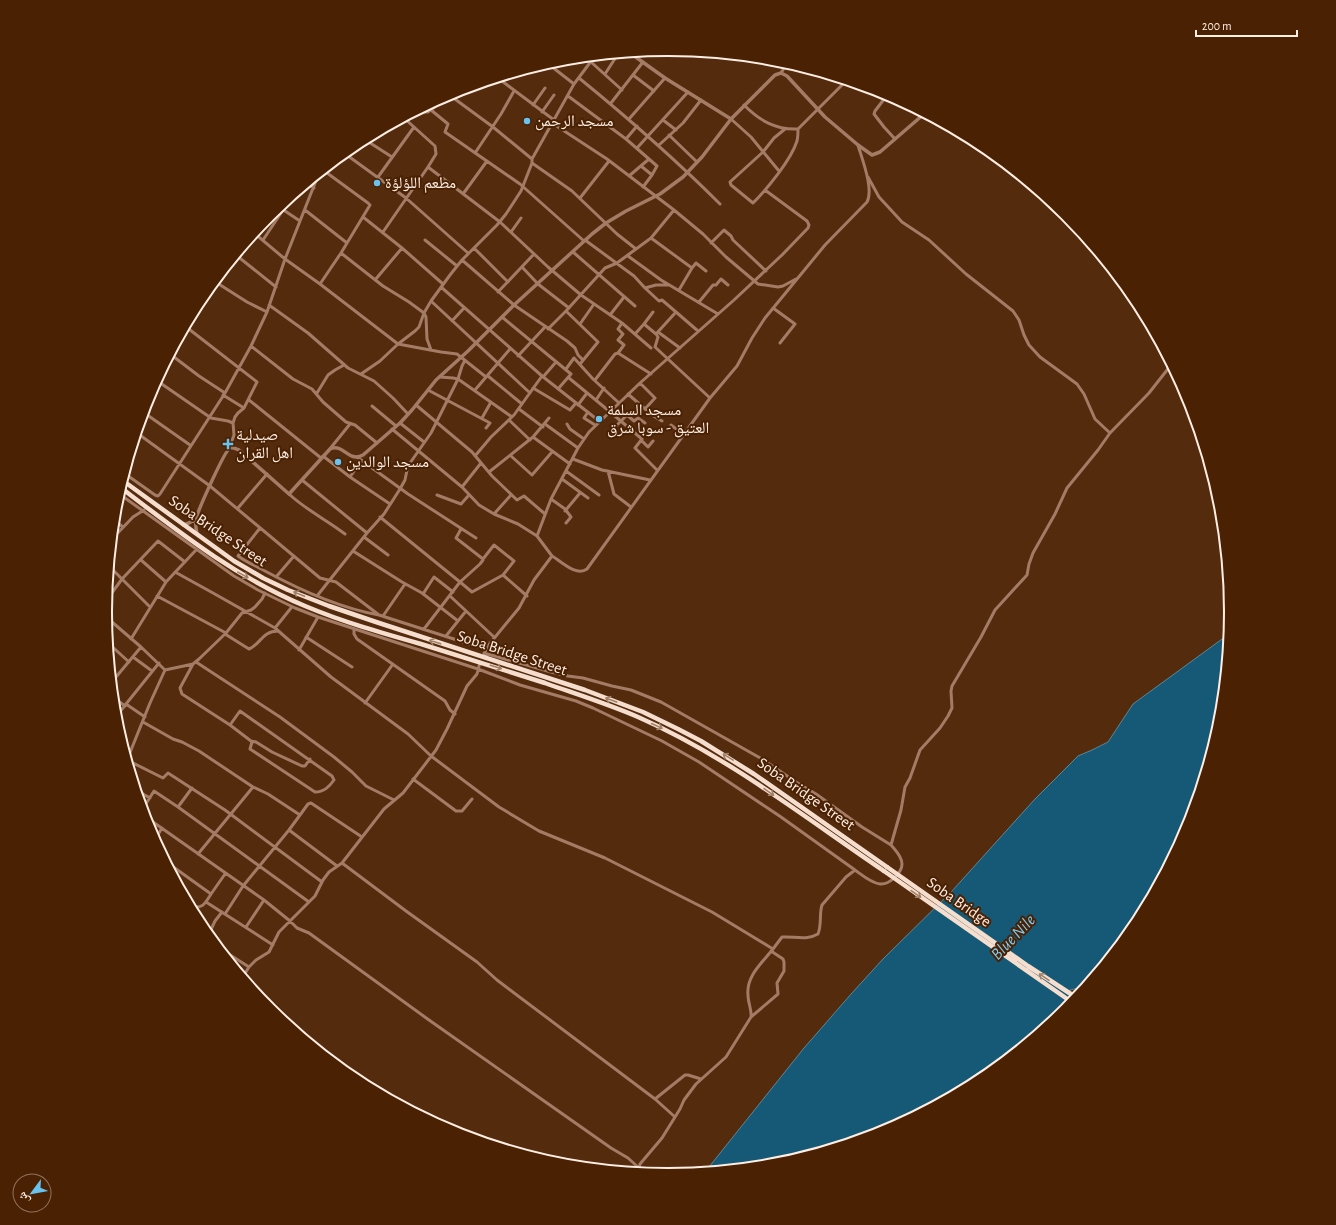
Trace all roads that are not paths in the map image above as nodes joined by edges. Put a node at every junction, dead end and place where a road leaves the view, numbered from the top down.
1 (636, 57) edge
2 (615, 59) edge
3 (591, 62) joint
4 (643, 62) junction
5 (553, 68) edge
6 (784, 69) edge
7 (781, 73) junction
8 (605, 74) junction
9 (633, 75) junction
10 (579, 78) junction
11 (665, 78) junction
12 (503, 82) edge
13 (574, 84) junction
14 (843, 85) edge
15 (545, 88) dead end
16 (622, 90) junction
17 (514, 91) junction
18 (654, 91) junction
19 (688, 92) junction
20 (554, 95) dead end
21 (568, 96) junction
22 (453, 98) edge
23 (884, 99) edge
24 (701, 100) junction
25 (611, 103) junction
26 (533, 105) junction
27 (744, 105) junction
28 (436, 107) edge
29 (432, 110) junction
30 (818, 110) junction
31 (424, 112) edge
32 (542, 112) junction
33 (921, 117) edge
34 (629, 119) junction
35 (731, 119) junction
36 (663, 120) junction
37 (408, 121) edge
38 (553, 121) junction
39 (637, 126) junction
40 (414, 127) junction
41 (493, 127) junction
42 (785, 129) junction
43 (798, 129) junction
44 (676, 130) junction
45 (669, 135) junction
46 (648, 136) junction
47 (626, 139) junction
48 (895, 139) junction
49 (370, 143) edge
50 (659, 145) junction
51 (858, 145) junction
52 (637, 148) junction
53 (763, 152) junction
54 (475, 153) junction
55 (349, 157) edge
56 (392, 157) junction
57 (532, 159) junction
58 (650, 159) junction
59 (487, 161) junction
60 (609, 161) junction
61 (697, 162) junction
62 (532, 163) junction
63 (641, 166) junction
64 (428, 167) junction
65 (779, 171) junction
66 (689, 172) junction
67 (327, 173) edge
68 (652, 175) junction
69 (867, 175) junction
70 (629, 176) junction
71 (378, 177) junction
72 (317, 181) edge
73 (311, 186) edge
74 (522, 186) junction
75 (642, 187) junction
76 (314, 188) junction
77 (764, 190) junction
78 (463, 194) junction
79 (656, 197) junction
80 (406, 198) junction
81 (580, 198) junction
82 (720, 204) dead end
83 (283, 210) edge
84 (305, 210) junction
85 (674, 210) junction
86 (282, 212) edge
87 (363, 217) junction
88 (521, 218) dead end
89 (300, 221) junction
90 (500, 222) junction
91 (606, 223) junction
92 (383, 232) junction
93 (511, 232) junction
94 (258, 236) edge
95 (651, 238) junction
96 (263, 240) junction
97 (426, 240) dead end
98 (584, 240) junction
99 (347, 243) junction
100 (711, 243) junction
101 (402, 248) junction
102 (474, 248) junction
103 (636, 249) junction
104 (573, 252) junction
105 (341, 253) junction
106 (468, 253) junction
107 (534, 254) junction
108 (628, 256) junction
109 (240, 258) edge
110 (285, 259) junction
111 (462, 260) junction
112 (617, 263) junction
113 (457, 266) junction
114 (522, 267) junction
115 (692, 268) junction
116 (552, 271) junction
117 (706, 271) dead end
118 (766, 271) junction
119 (599, 274) junction
120 (800, 276) junction
121 (375, 280) junction
122 (755, 281) junction
123 (508, 282) junction
124 (219, 284) edge
125 (320, 284) junction
126 (538, 284) junction
127 (670, 285) junction
128 (728, 285) dead end
129 (442, 286) junction
130 (276, 287) junction
131 (645, 288) junction
132 (679, 290) junction
133 (498, 292) junction
134 (580, 294) junction
135 (624, 297) junction
136 (431, 301) junction
137 (699, 302) junction
138 (594, 304) junction
139 (269, 305) junction
140 (514, 306) junction
141 (635, 306) dead end
142 (464, 308) junction
143 (773, 308) junction
144 (567, 309) junction
145 (267, 312) junction
146 (653, 312) dead end
147 (676, 312) junction
148 (424, 313) junction
149 (718, 314) junction
150 (610, 315) junction
151 (502, 317) junction
152 (452, 321) junction
153 (622, 323) junction
154 (580, 324) junction
155 (644, 324) junction
156 (546, 328) junction
157 (189, 329) edge
158 (489, 330) junction
159 (698, 331) junction
160 (657, 333) junction
161 (635, 334) junction
162 (532, 341) junction
163 (476, 343) junction
164 (780, 343) dead end
165 (398, 344) junction
166 (251, 346) junction
167 (651, 348) dead end
168 (680, 348) junction
169 (510, 349) junction
170 (431, 350) junction
171 (578, 353) junction
172 (618, 353) junction
173 (518, 356) junction
174 (174, 357) edge
175 (462, 357) junction
176 (574, 358) junction
177 (667, 359) junction
178 (465, 360) junction
179 (583, 360) junction
180 (556, 362) junction
181 (498, 363) junction
182 (580, 364) junction
183 (344, 365) junction
184 (240, 368) junction
185 (1168, 369) edge
186 (566, 370) junction
187 (361, 374) junction
188 (651, 374) junction
189 (440, 377) junction
190 (487, 377) junction
191 (543, 377) junction
192 (568, 378) junction
193 (458, 379) junction
194 (595, 380) junction
195 (640, 383) junction
196 (161, 384) edge
197 (533, 388) junction
198 (604, 388) junction
199 (558, 389) junction
200 (428, 390) junction
201 (475, 390) junction
202 (317, 393) junction
203 (530, 393) junction
204 (587, 393) junction
205 (224, 394) junction
206 (628, 394) junction
207 (710, 398) junction
208 (249, 400) junction
209 (596, 400) junction
210 (447, 401) junction
211 (491, 402) junction
212 (619, 403) junction
213 (522, 404) junction
214 (577, 404) junction
215 (416, 405) junction
216 (372, 406) dead end
217 (244, 408) junction
218 (519, 409) junction
219 (646, 409) junction
220 (609, 411) junction
221 (588, 412) junction
222 (408, 414) junction
223 (148, 416) edge
224 (209, 417) junction
225 (512, 417) junction
226 (482, 418) junction
227 (549, 418) dead end
228 (509, 420) junction
229 (599, 421) junction
230 (621, 421) junction
231 (662, 421) dead end
232 (436, 422) junction
233 (233, 423) junction
234 (400, 423) junction
235 (645, 423) dead end
236 (350, 424) junction
237 (567, 424) dead end
238 (595, 425) junction
239 (671, 425) dead end
240 (544, 426) junction
241 (394, 428) junction
242 (486, 428) dead end
243 (1110, 433) junction
244 (683, 434) junction
245 (140, 436) edge
246 (533, 437) junction
247 (612, 437) dead end
248 (584, 439) junction
249 (530, 440) junction
250 (641, 440) junction
251 (653, 441) dead end
252 (424, 442) junction
253 (377, 443) junction
254 (190, 445) junction
255 (578, 448) junction
256 (228, 450) junction
257 (329, 450) junction
258 (418, 450) junction
259 (552, 452) junction
260 (475, 456) junction
261 (511, 456) junction
262 (322, 457) junction
263 (357, 457) junction
264 (573, 458) junction
265 (361, 461) junction
266 (179, 463) junction
267 (481, 463) junction
268 (570, 464) junction
269 (657, 470) junction
270 (566, 471) junction
271 (608, 471) junction
272 (489, 472) junction
273 (267, 474) junction
274 (128, 475) edge
275 (350, 476) junction
276 (576, 478) junction
277 (562, 479) junction
278 (302, 480) junction
279 (650, 480) junction
280 (127, 483) edge
281 (210, 486) junction
282 (571, 486) junction
283 (462, 487) junction
284 (400, 489) junction
285 (125, 491) edge
286 (580, 493) junction
287 (289, 494) junction
288 (437, 495) dead end
289 (469, 495) junction
290 (511, 495) junction
291 (598, 495) dead end
292 (124, 497) edge
293 (588, 498) dead end
294 (550, 499) junction
295 (390, 504) junction
296 (631, 507) junction
297 (238, 508) junction
298 (145, 510) junction
299 (565, 511) junction
300 (494, 514) junction
301 (545, 514) junction
302 (380, 518) junction
303 (196, 519) junction
304 (119, 523) edge
305 (566, 523) dead end
306 (183, 525) junction
307 (124, 527) junction
308 (260, 528) junction
309 (461, 529) junction
310 (367, 533) junction
311 (345, 534) dead end
312 (117, 535) edge
313 (197, 535) junction
314 (537, 536) junction
315 (364, 537) junction
316 (476, 538) dead end
317 (196, 550) junction
318 (353, 551) junction
319 (388, 555) dead end
320 (294, 556) junction
321 (552, 556) junction
322 (483, 559) junction
323 (141, 560) junction
324 (185, 562) junction
325 (113, 570) edge
326 (175, 572) junction
327 (503, 575) junction
328 (276, 577) junction
329 (122, 579) junction
330 (330, 580) junction
331 (166, 582) junction
332 (460, 582) junction
333 (275, 584) junction
334 (405, 584) junction
335 (272, 590) junction
336 (113, 592) edge
337 (453, 592) junction
338 (264, 594) junction
339 (423, 594) junction
340 (157, 596) junction
341 (318, 596) junction
342 (450, 596) junction
343 (527, 596) junction
344 (150, 607) junction
345 (291, 608) junction
346 (441, 608) junction
347 (246, 611) junction
348 (466, 611) junction
349 (379, 615) junction
350 (383, 616) junction
351 (317, 618) junction
352 (458, 621) junction
353 (112, 622) edge
354 (424, 629) junction
355 (277, 630) junction
356 (354, 630) junction
357 (225, 634) junction
358 (446, 636) junction
359 (306, 637) junction
360 (494, 637) junction
361 (131, 639) junction
362 (113, 647) edge
363 (141, 648) junction
364 (299, 650) junction
365 (484, 653) junction
366 (133, 657) junction
367 (129, 662) junction
368 (480, 662) junction
369 (159, 663) junction
370 (195, 663) junction
371 (393, 664) junction
372 (352, 667) dead end
373 (478, 669) junction
374 (165, 670) junction
375 (152, 671) junction
376 (115, 679) edge
377 (119, 700) edge
378 (365, 703) junction
379 (126, 705) junction
380 (120, 712) edge
381 (455, 714) junction
382 (144, 717) junction
383 (143, 722) junction
384 (230, 725) junction
385 (252, 742) junction
386 (129, 754) edge
387 (431, 756) junction
388 (310, 759) junction
389 (134, 764) edge
390 (413, 779) junction
391 (254, 787) junction
392 (192, 788) junction
393 (142, 793) edge
394 (150, 798) junction
395 (472, 799) dead end
396 (394, 800) junction
397 (146, 804) edge
398 (178, 807) junction
399 (230, 815) junction
400 (300, 815) junction
401 (153, 822) edge
402 (162, 828) junction
403 (290, 830) junction
404 (216, 833) junction
405 (158, 834) edge
406 (362, 837) junction
407 (890, 845) junction
408 (275, 848) junction
409 (198, 854) junction
410 (342, 863) junction
411 (260, 866) junction
412 (337, 866) junction
413 (173, 867) edge
414 (885, 869) junction
415 (855, 870) junction
416 (225, 874) junction
417 (322, 882) junction
418 (244, 886) junction
419 (211, 894) junction
420 (264, 900) junction
421 (206, 902) junction
422 (309, 902) junction
423 (196, 907) edge
424 (222, 912) junction
425 (225, 914) junction
426 (290, 921) junction
427 (246, 927) junction
428 (211, 930) edge
429 (273, 945) junction
430 (772, 950) junction
431 (229, 954) edge
432 (249, 967) junction
433 (245, 973) edge
434 (1072, 995) edge
435 (1068, 999) edge
436 (751, 1017) junction
437 (702, 1079) junction
438 (655, 1099) junction
439 (675, 1117) junction
440 (639, 1168) joint

1 - 4 street
2 - 8 street
3 - 8 street
3 - 10 street
4 - 9 street
4 - 11 street
5 - 13 street
6 - 7 street
7 - 27 street
7 - 30 street
8 - 16 street
9 - 16 street
9 - 18 street
10 - 13 street
10 - 25 street
11 - 18 street
11 - 19 street
12 - 17 street
13 - 21 street
14 - 30 street
15 - 26 street
16 - 25 street
17 - 26 street
17 - 41 street
18 - 34 street
19 - 24 street
19 - 36 street
20 - 32 street
21 - 38 street
21 - 47 street
22 - 41 street
23 - 48 street
24 - 35 street
24 - 44 street
25 - 34 street
26 - 32 street
27 - 35 street
27 - 42 street
28 - 29 street
29 - 31 street
29 - 54 street
30 - 43 street
30 - 51 street
32 - 38 street
33 - 48 street
34 - 39 street
35 - 53 street
35 - 61 street
36 - 44 street
36 - 46 street
37 - 40 street
38 - 57 street
38 - 60 street
39 - 46 street
39 - 47 street
40 - 56 street
40 - 64 street
41 - 54 street
41 - 57 street
42 - 43 street
42 - 53 street
43 - 65 street
44 - 45 street
45 - 50 street
45 - 61 street
46 - 50 street
46 - 52 street
47 - 52 street
48 - 51 street
49 - 56 street
50 - 66 street
51 - 69 street
52 - 58 street
53 - 65 street
53 - 77 street
54 - 59 street
55 - 71 street
56 - 71 street
57 - 62 street
58 - 63 street
58 - 68 street
59 - 74 street
59 - 78 street
60 - 70 street
60 - 81 street
61 - 66 street
62 - 74 street
62 - 81 street
63 - 68 street
63 - 70 street
64 - 78 street
64 - 80 street
65 - 77 street
66 - 79 street
66 - 82 street
67 - 87 street
68 - 75 street
69 - 120 street
69 - 243 street
70 - 75 street
71 - 80 street
72 - 76 street
73 - 76 street
74 - 90 street
74 - 98 street
75 - 79 street
76 - 84 street
77 - 118 street
78 - 90 street
79 - 85 street
79 - 91 street
80 - 92 street
80 - 106 street
81 - 91 street
83 - 89 street
84 - 89 street
84 - 99 street
85 - 95 street
85 - 100 street
86 - 96 street
87 - 92 street
87 - 99 street
88 - 93 street
89 - 110 street
90 - 93 street
90 - 102 street
91 - 98 street
91 - 103 street
92 - 101 street
93 - 107 street
94 - 96 street
95 - 103 street
95 - 115 street
96 - 110 street
97 - 113 street
98 - 104 street
98 - 112 street
99 - 105 street
100 - 118 street
100 - 122 street
101 - 121 street
101 - 129 street
102 - 106 street
102 - 123 street
103 - 108 street
104 - 116 street
104 - 119 street
105 - 121 street
105 - 125 street
106 - 111 street
107 - 114 street
107 - 116 street
108 - 112 street
108 - 127 street
109 - 130 street
110 - 125 street
110 - 130 street
111 - 113 street
111 - 133 street
112 - 119 street
112 - 131 street
113 - 129 street
114 - 123 street
114 - 126 street
115 - 117 street
115 - 132 street
116 - 126 street
116 - 134 street
118 - 122 street
119 - 134 street
119 - 135 street
120 - 122 street
120 - 143 street
121 - 148 street
122 - 149 street
123 - 133 street
124 - 145 street
125 - 165 street
126 - 140 street
126 - 144 street
127 - 131 street
127 - 132 street
128 - 137 street
129 - 136 street
129 - 142 street
130 - 139 street
131 - 147 street
132 - 137 street
133 - 140 street
134 - 138 street
134 - 144 street
135 - 141 street
135 - 150 street
136 - 148 street
136 - 152 street
137 - 149 street
138 - 150 street
138 - 154 street
139 - 145 street
139 - 183 street
140 - 151 street
140 - 156 street
142 - 152 street
142 - 158 street
143 - 164 street
143 - 207 street
144 - 154 street
144 - 156 street
145 - 166 street
146 - 155 street
147 - 159 street
147 - 160 street
148 - 165 street
148 - 170 street
149 - 159 street
150 - 153 street
151 - 158 street
151 - 162 street
152 - 163 street
153 - 161 street
153 - 172 street
154 - 179 street
155 - 160 street
155 - 161 street
156 - 162 street
156 - 171 street
157 - 184 street
158 - 163 street
158 - 169 street
159 - 168 street
160 - 168 street
160 - 177 street
161 - 167 street
162 - 173 street
162 - 180 street
163 - 175 street
163 - 181 street
165 - 170 street
165 - 187 street
166 - 184 street
166 - 202 street
168 - 177 street
169 - 173 street
169 - 181 street
170 - 175 street
171 - 176 street
171 - 179 street
172 - 188 street
172 - 194 street
173 - 191 street
174 - 205 street
175 - 178 street
175 - 189 street
176 - 182 street
176 - 186 street
177 - 188 street
177 - 207 street
178 - 190 street
178 - 193 street
179 - 182 street
180 - 186 street
180 - 191 street
181 - 190 street
181 - 203 street
182 - 194 street
183 - 187 street
183 - 202 street
184 - 205 street
184 - 208 street
185 - 243 street
186 - 192 street
187 - 222 street
188 - 195 street
189 - 193 street
189 - 200 street
190 - 201 street
190 - 213 street
191 - 197 street
191 - 199 street
192 - 199 street
192 - 204 street
193 - 201 street
193 - 210 street
194 - 198 street
195 - 206 street
195 - 219 street
196 - 224 street
197 - 203 street
197 - 214 street
198 - 209 street
198 - 212 street
199 - 214 street
200 - 210 street
200 - 215 street
201 - 211 street
202 - 236 street
203 - 213 street
204 - 209 street
204 - 214 street
205 - 217 street
205 - 224 street
206 - 212 street
206 - 219 street
207 - 244 street
208 - 217 street
208 - 262 street
209 - 220 street
210 - 226 street
210 - 232 street
211 - 225 street
211 - 226 street
212 - 220 street
213 - 218 street
214 - 221 street
215 - 222 street
215 - 232 street
216 - 241 street
217 - 233 street
218 - 225 street
218 - 240 street
219 - 231 street
220 - 229 street
220 - 230 street
221 - 229 street
221 - 238 street
222 - 234 street
223 - 254 street
224 - 233 street
224 - 254 street
225 - 228 street
226 - 242 street
227 - 240 street
228 - 249 street
228 - 260 street
229 - 238 street
230 - 235 street
230 - 247 street
230 - 250 street
232 - 252 street
232 - 260 street
233 - 256 street
234 - 241 street
234 - 252 street
236 - 253 street
236 - 257 street
237 - 248 street
238 - 248 street
239 - 244 street
240 - 246 street
240 - 255 street
241 - 253 street
241 - 258 street
243 - 407 street
244 - 269 street
245 - 266 street
246 - 249 street
246 - 259 street
248 - 255 street
249 - 261 street
250 - 251 street
250 - 269 street
252 - 258 street
253 - 263 street
254 - 266 street
255 - 264 street
256 - 273 street
256 - 281 street
257 - 262 street
257 - 263 street
258 - 283 street
258 - 284 street
259 - 261 street
259 - 268 street
260 - 267 street
261 - 272 street
262 - 275 street
262 - 278 street
263 - 265 street
264 - 268 street
264 - 271 street
265 - 275 street
265 - 284 street
266 - 274 street
266 - 281 street
267 - 272 street
267 - 283 street
268 - 270 street
269 - 279 street
270 - 276 street
270 - 277 street
271 - 279 street
271 - 296 street
272 - 290 street
273 - 287 street
273 - 297 street
275 - 295 street
276 - 282 street
276 - 291 street
277 - 282 street
277 - 294 street
278 - 287 street
278 - 310 street
279 - 296 street
280 - 306 highway, Soba Bridge Street
281 - 297 street
281 - 303 street
282 - 286 street
283 - 289 street
284 - 295 street
284 - 309 street
285 - 298 highway, Soba Bridge Street
286 - 293 street
286 - 299 street
287 - 311 street
288 - 289 street
289 - 300 street
290 - 300 street
290 - 301 street
292 - 298 street
294 - 299 street
294 - 301 street
295 - 302 street
296 - 321 street
297 - 308 street
298 - 307 street
298 - 317 street
298 -> 335 highway, Soba Bridge Street
299 - 305 street
300 - 314 street
301 - 314 street
302 - 310 street
302 - 332 street
303 - 306 street
303 - 313 street
304 - 307 street
306 - 313 highway, Soba Bridge Street
307 - 312 street
308 - 320 street
308 - 328 street
309 - 316 street
309 - 322 street
310 - 315 street
313 - 333 highway, Soba Bridge Street
314 - 321 street
315 - 318 street
315 - 319 street
317 - 324 street
317 - 338 street
318 - 330 street
318 - 334 street
320 - 328 street
320 - 330 street
321 - 343 street
322 - 327 street
322 - 332 street
323 - 324 street
323 - 329 street
323 - 331 street
324 - 326 street
325 - 329 street
326 - 331 street
326 - 347 street
327 - 332 street
327 - 343 street
328 - 341 street
329 - 336 street
329 - 344 street
330 - 341 street
330 - 349 street
331 - 340 street
332 - 337 street
333 - 335 highway
365 -> 333 highway, Soba Bridge Street
334 - 339 street
334 - 350 street
335 - 368 highway, Soba Bridge Street
337 - 339 street
337 - 342 street
338 - 345 street
338 - 347 street
338 - 351 street
339 - 346 street
340 - 344 street
340 - 357 street
341 - 349 street
342 - 346 street
342 - 348 street
343 - 360 street
344 - 361 street
345 - 351 street
345 - 355 street
346 - 352 street
346 - 354 street
347 - 355 street
347 - 357 street
348 - 352 street
348 - 360 street
349 - 350 street
350 - 354 street
351 - 356 street
351 - 359 street
352 - 358 street
353 - 361 street
354 - 358 street
355 - 357 street
355 - 364 street
356 - 371 street
356 - 373 street
357 - 370 street
358 - 365 street
359 - 364 street
359 - 372 street
360 - 365 street
361 - 363 street
362 - 367 street
363 - 366 street
363 - 369 street
364 - 378 street
365 - 407 street
414 -> 365 highway, Soba Bridge Street
366 - 367 street
366 - 375 street
367 - 376 street
368 - 373 street
368 -> 414 highway, Soba Bridge Street
369 - 374 street
369 - 375 street
370 - 374 street
370 - 384 street
370 - 396 street
371 - 378 street
371 - 381 street
373 - 381 street
373 - 415 street
374 - 382 street
375 - 379 street
377 - 379 street
378 - 387 street
379 - 380 street
379 - 382 street
381 - 387 street
382 - 383 street
383 - 386 street
383 - 391 street
384 - 385 street
384 - 388 street
385 - 388 street
385 - 388 street
387 - 390 street
387 - 430 street
389 - 392 street
390 - 395 street
390 - 396 street
391 - 399 street
391 - 400 street
392 - 398 street
392 - 399 street
393 - 394 street
394 - 397 street
394 - 398 street
396 - 406 street
398 - 404 street
399 - 404 street
399 - 408 street
400 - 403 street
400 - 406 street
401 - 402 street
402 - 405 street
402 - 409 street
403 - 408 street
403 - 412 street
404 - 409 street
404 - 411 street
406 - 410 street
407 - 415 street
408 - 411 street
408 - 417 street
409 - 416 street
410 - 412 street
410 - 438 street
411 - 418 street
411 - 422 street
412 - 417 street
413 - 419 street
434 -> 414 highway, Soba Bridge, bridge
414 -> 435 highway, Soba Bridge, bridge
415 - 430 street
416 - 418 street
416 - 419 street
417 - 422 street
418 - 420 street
418 - 425 street
419 - 421 street
420 - 426 street
420 - 427 street
421 - 423 street
421 - 424 street
422 - 426 street
424 - 425 street
424 - 428 street
425 - 427 street
426 - 429 street
426 - 440 street
427 - 429 street
429 - 432 street
430 - 436 street
430 - 436 street
431 - 432 street
432 - 433 street
436 - 437 street
437 - 438 street
437 - 439 street
438 - 439 street
439 - 440 street

